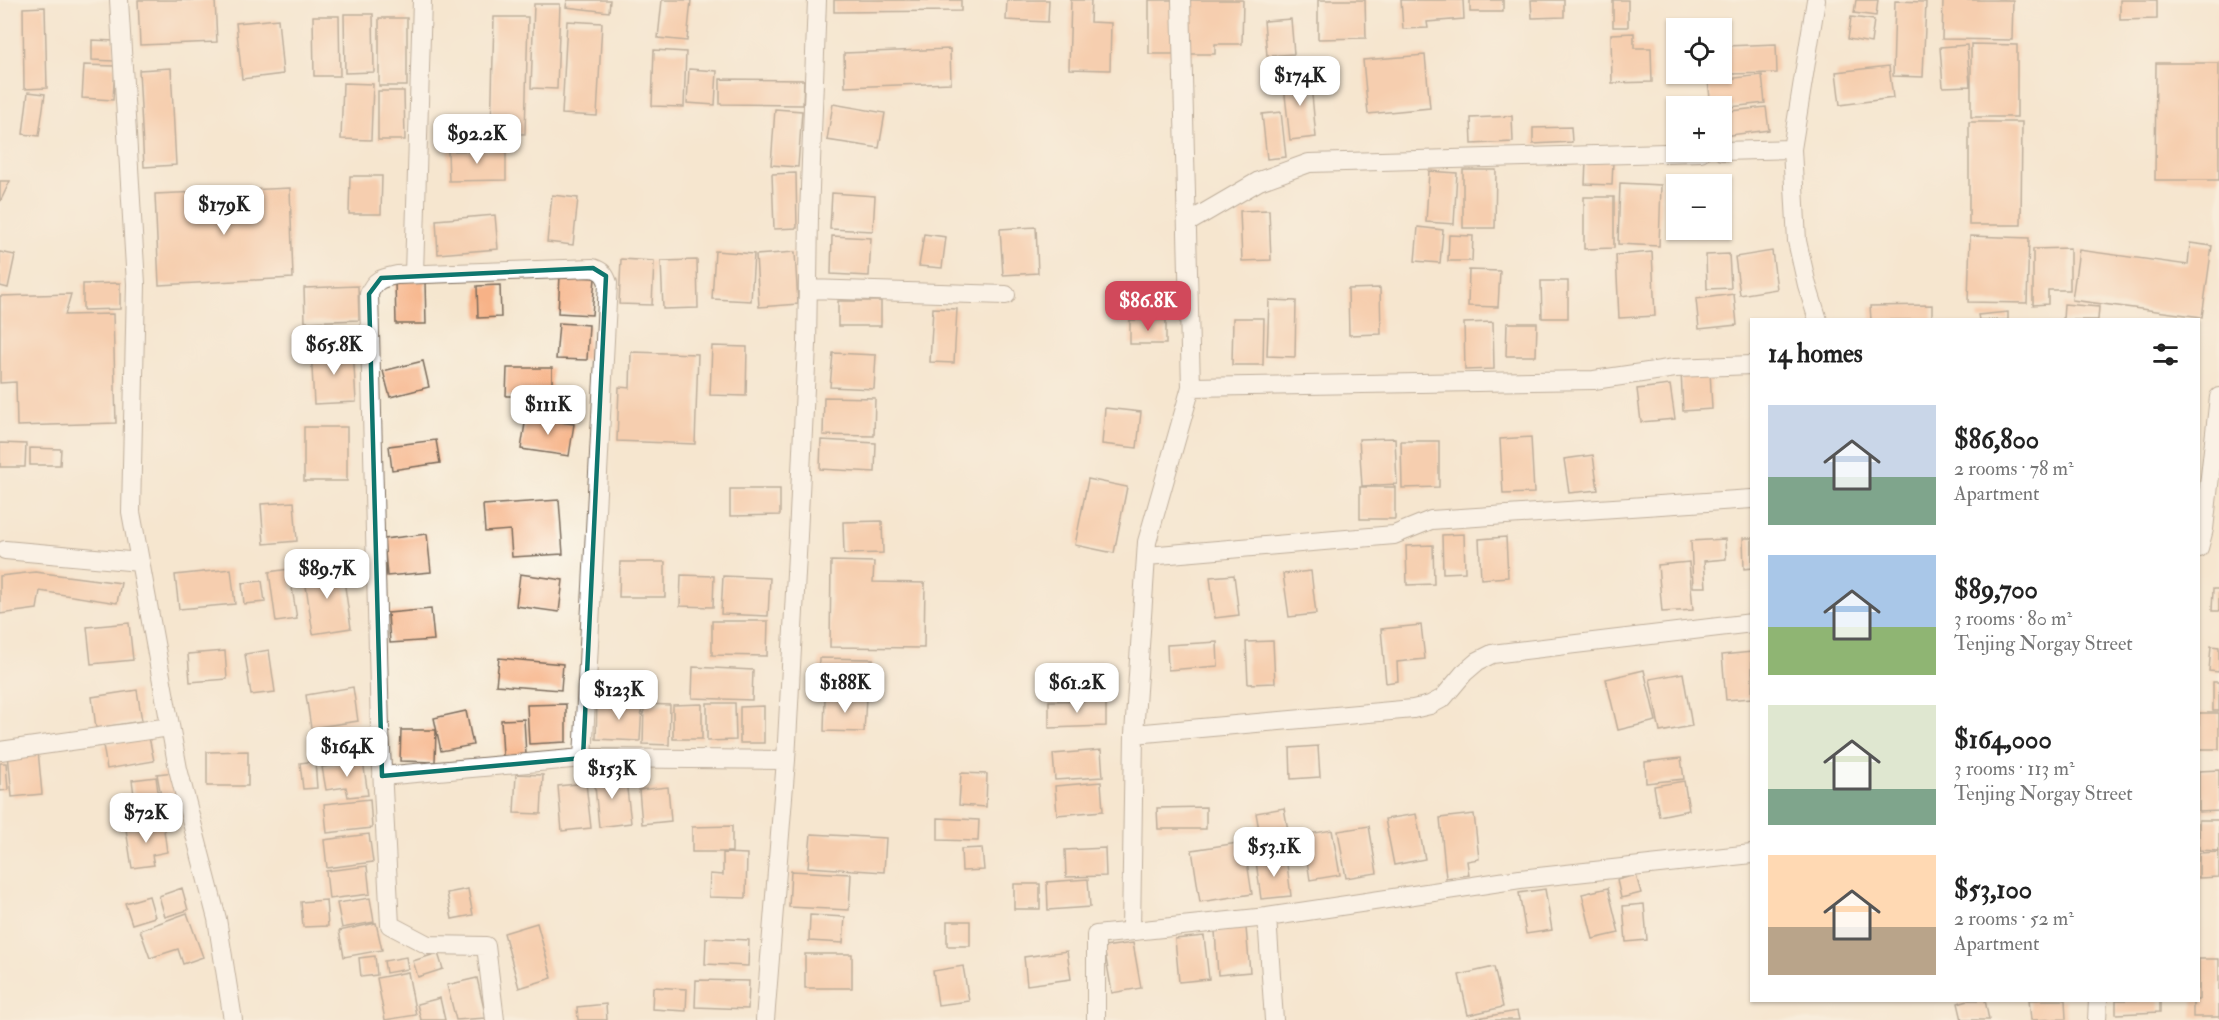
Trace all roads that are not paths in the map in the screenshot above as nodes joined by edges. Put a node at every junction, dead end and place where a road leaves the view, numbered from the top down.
1 (119, 0) edge
2 (422, 0) edge
3 (818, 0) edge
4 (1181, 0) edge
5 (1816, 0) edge
6 (1792, 149) junction
7 (1732, 151) edge
8 (1666, 153) edge
9 (1187, 223) junction
10 (414, 274) junction
11 (808, 289) junction
12 (1006, 295) dead end
13 (1817, 318) edge
14 (1750, 364) edge
15 (1191, 387) junction
16 (2219, 397) edge
17 (1750, 499) edge
18 (2201, 528) edge
19 (4, 550) dead end
20 (1147, 556) junction
21 (140, 562) junction
22 (1750, 623) edge
23 (170, 727) junction
24 (1134, 734) junction
25 (0, 751) edge
26 (583, 758) junction
27 (786, 760) junction
28 (382, 776) junction
29 (1750, 854) edge
30 (1267, 917) junction
31 (1131, 931) junction
32 (2098, 1002) edge
33 (233, 1020) edge
34 (495, 1020) edge
35 (765, 1020) edge
36 (1096, 1020) edge
37 (1274, 1020) edge
38 (2097, 1020) edge

1 - 21 street
2 - 10 street
3 - 11 street
4 - 9 street
5 - 6 street
6 - 7 street
6 - 13 street
8 - 9 street
9 - 15 street
10 - 26 street
10 - 28 street
11 - 12 street
11 - 27 street
14 - 15 street
15 - 20 street
16 - 18 street
17 - 20 street
19 - 21 street
20 - 24 street
21 - 23 street
22 - 24 street
23 - 25 street
23 - 33 street
24 - 31 street
26 - 27 street
26 - 28 street
27 - 35 street
28 - 34 street
29 - 30 street
30 - 31 street
30 - 37 street
31 - 36 street
32 - 38 street

